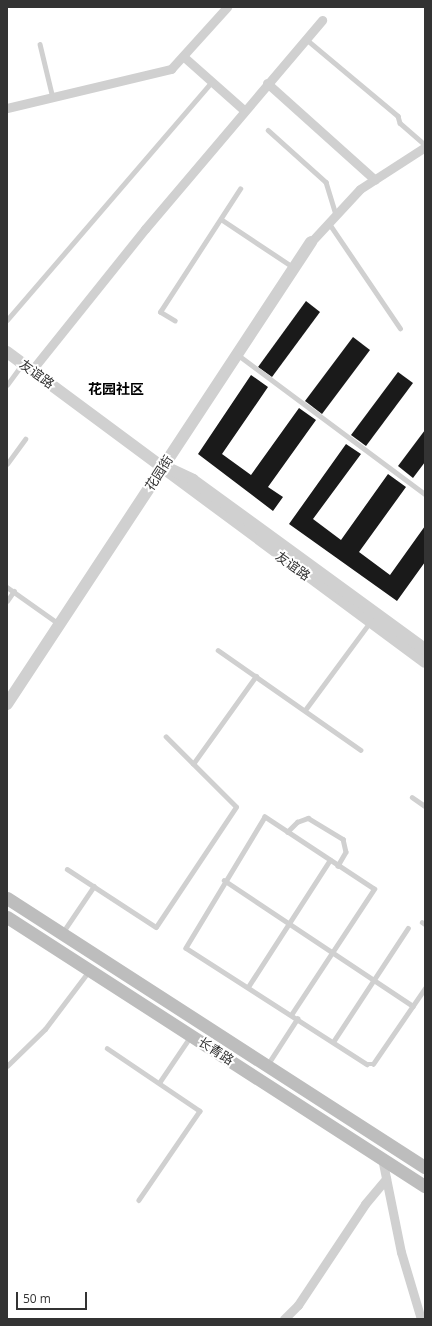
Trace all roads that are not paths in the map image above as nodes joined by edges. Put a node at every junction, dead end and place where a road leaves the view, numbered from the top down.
1 (227, 7) edge
2 (322, 20) dead end
3 (306, 39) junction
4 (40, 44) dead end
5 (184, 58) junction
6 (212, 82) junction
7 (267, 83) junction
8 (53, 98) junction
9 (7, 108) edge
10 (244, 110) junction
11 (268, 130) dead end
12 (425, 146) edge
13 (375, 180) junction
14 (240, 189) dead end
15 (336, 215) junction
16 (221, 219) junction
17 (329, 223) junction
18 (311, 242) joint
19 (294, 268) junction
20 (7, 320) edge
21 (175, 321) dead end
22 (400, 328) dead end
23 (7, 352) edge
24 (237, 354) junction
25 (27, 367) junction
26 (7, 385) edge
27 (25, 439) dead end
28 (7, 464) edge
29 (164, 466) junction
30 (425, 494) edge
31 (7, 587) edge
32 (14, 591) junction
33 (7, 601) edge
34 (370, 622) junction
35 (59, 624) junction
36 (425, 649) edge
37 (218, 650) dead end
38 (425, 662) edge
39 (256, 676) junction
40 (7, 704) edge
41 (305, 710) junction
42 (166, 737) dead end
43 (361, 750) dead end
44 (193, 764) junction
45 (412, 797) dead end
46 (425, 806) edge
47 (287, 832) junction
48 (330, 860) junction
49 (338, 866) junction
50 (67, 869) dead end
51 (224, 880) junction
52 (94, 886) junction
53 (7, 898) edge
54 (7, 917) edge
55 (289, 923) junction
56 (408, 928) dead end
57 (62, 933) junction
58 (332, 952) junction
59 (90, 970) junction
60 (374, 980) junction
61 (248, 987) junction
62 (425, 988) edge
63 (413, 1006) junction
64 (291, 1015) junction
65 (297, 1019) junction
66 (191, 1035) junction
67 (333, 1042) junction
68 (107, 1048) dead end
69 (7, 1066) edge
70 (267, 1066) junction
71 (159, 1083) junction
72 (382, 1158) junction
73 (425, 1167) edge
74 (386, 1179) junction
75 (425, 1186) edge
76 (139, 1200) dead end
77 (284, 1319) edge
78 (421, 1319) edge

1 - 5 street
2 - 3 street
3 - 7 street
3 - 12 lane
4 - 8 lane
5 - 6 street
5 - 8 street
6 - 10 street
6 - 20 lane
7 - 10 street
7 - 13 street
8 - 9 street
10 - 25 street
11 - 15 lane
12 - 13 street
13 - 15 street
14 - 16 lane
15 - 17 street
16 - 19 lane
16 - 21 lane
17 - 18 street
17 - 22 lane
18 - 19 street, 花园街
19 - 24 street, 花园街
23 - 25 street, 友谊路
24 - 29 street, 花园街
24 - 30 lane
25 - 26 lane
25 - 29 street, 友谊路
27 - 28 lane
29 - 34 street, 友谊路
29 - 35 street, 花园街
29 - 36 street, 友谊路
31 - 32 lane
32 - 33 lane
32 - 35 lane
34 - 38 street, 友谊路
34 - 41 lane
35 - 40 street, 花园街
37 - 39 lane
39 - 41 lane
39 - 44 lane
41 - 43 lane
42 - 44 lane
44 - 52 lane
45 - 46 lane
47 - 48 lane
47 - 49 lane
47 - 51 lane
48 - 49 lane
48 - 55 lane
49 - 58 lane
50 - 52 lane
51 - 55 lane
51 - 61 lane
52 - 57 lane
53 - 57 main road, 长青路
54 - 59 main road, 长青路
55 - 58 lane
55 - 61 lane
56 - 60 lane
57 - 70 main road, 长青路
58 - 60 lane
58 - 64 lane
59 - 66 main road, 长青路
59 - 69 lane
60 - 63 lane
60 - 67 lane
61 - 64 lane
62 - 63 lane
63 - 67 lane
64 - 65 lane
65 - 67 lane
65 - 70 lane
66 - 71 lane
66 - 72 main road, 长青路
68 - 71 lane
70 - 73 main road, 长青路
71 - 76 lane
72 - 74 street
72 - 75 main road, 长青路
74 - 77 street
74 - 78 street

